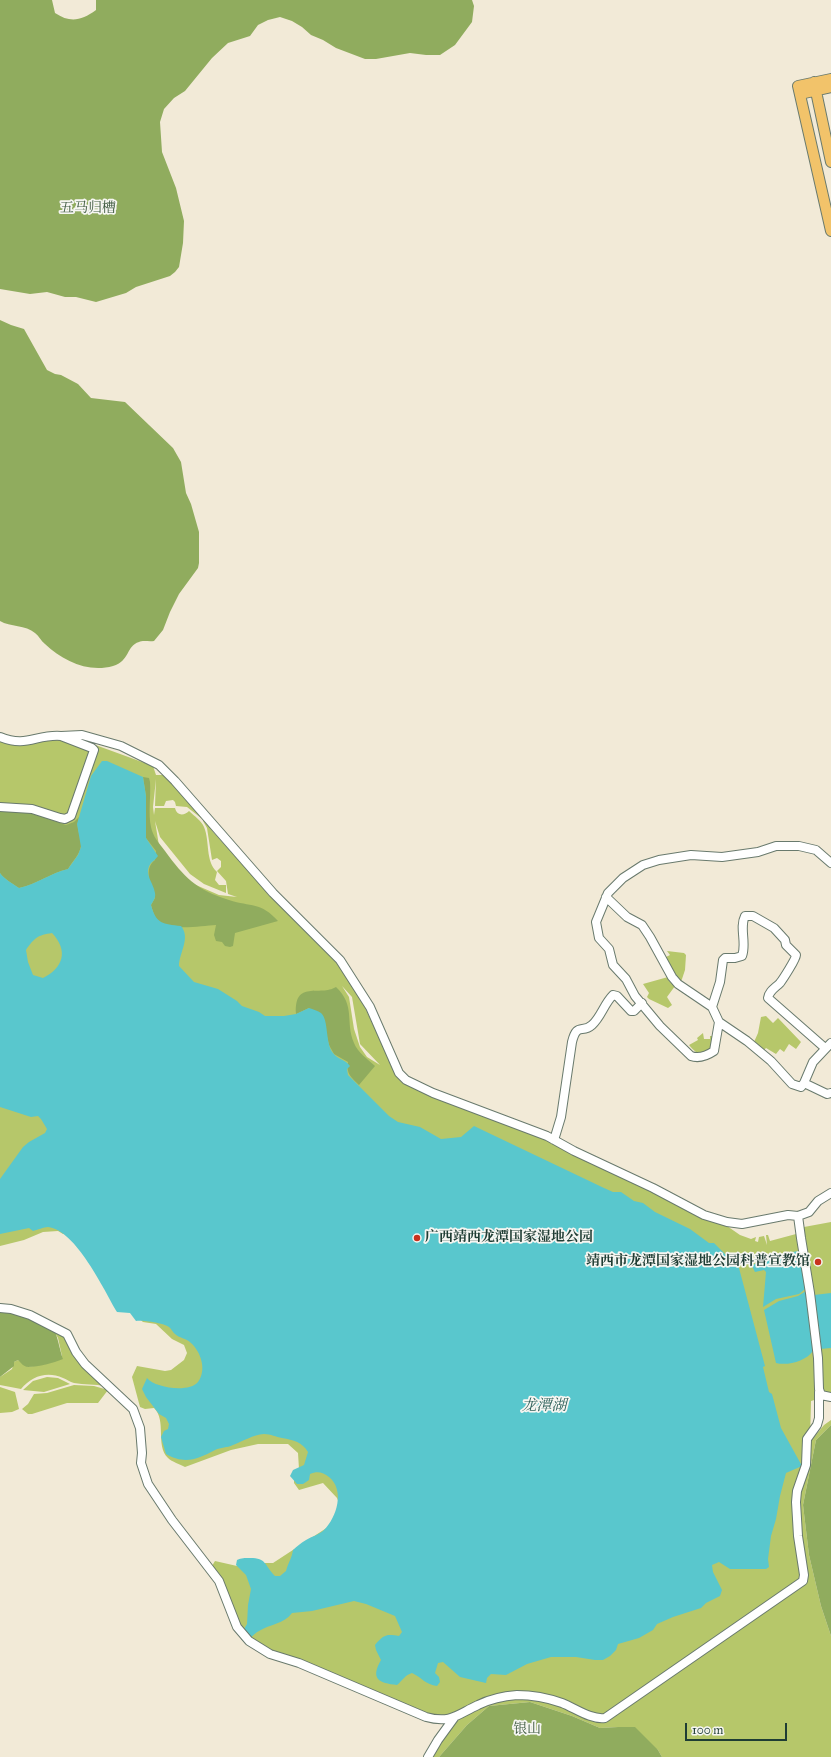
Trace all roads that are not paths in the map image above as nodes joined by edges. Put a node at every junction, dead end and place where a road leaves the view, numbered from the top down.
1 (831, 79) edge
2 (814, 87) junction
3 (831, 87) edge
4 (831, 162) edge
5 (831, 231) edge
6 (61, 736) junction
7 (0, 737) edge
8 (0, 807) edge
9 (831, 863) edge
10 (606, 897) junction
11 (642, 1003) junction
12 (712, 1007) junction
13 (718, 1022) junction
14 (828, 1046) edge
15 (804, 1083) junction
16 (831, 1093) edge
17 (554, 1140) junction
18 (831, 1192) edge
19 (798, 1216) junction
20 (0, 1308) edge
21 (819, 1392) junction
22 (831, 1397) edge
23 (454, 1718) junction
24 (428, 1757) edge

1 - 2 main road
2 - 3 main road
2 - 4 main road
2 - 5 main road
6 - 7 street
6 - 8 street
6 - 17 street
9 - 10 street
10 - 11 street
10 - 12 street
11 - 13 street
11 - 17 street
12 - 13 street
12 - 14 street
13 - 15 street
14 - 15 street
15 - 16 street
17 - 19 street
18 - 19 street
19 - 21 street
20 - 23 street
21 - 22 street
21 - 23 street
23 - 24 street

